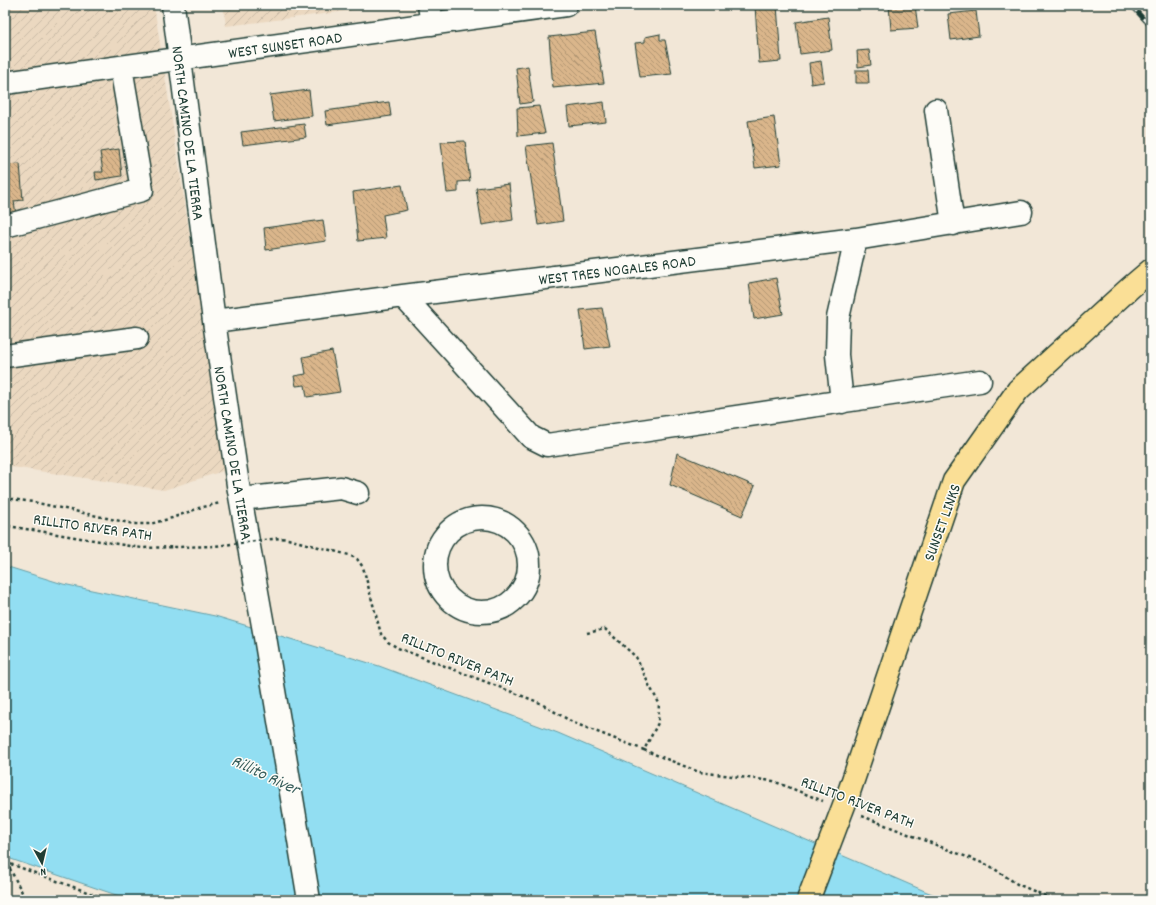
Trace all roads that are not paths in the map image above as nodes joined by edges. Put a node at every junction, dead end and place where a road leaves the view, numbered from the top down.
1 (173, 5) edge
2 (566, 5) edge
3 (430, 14) edge
4 (179, 58) junction
5 (121, 67) junction
6 (5, 83) edge
7 (936, 110) dead end
8 (1020, 212) dead end
9 (953, 224) junction
10 (5, 226) edge
11 (856, 239) junction
12 (1151, 270) edge
13 (403, 296) junction
14 (214, 322) junction
15 (137, 338) dead end
16 (5, 356) edge
17 (980, 381) dead end
18 (842, 402) junction
19 (358, 493) dead end
20 (240, 499) junction
21 (519, 594) joint
22 (309, 900) edge
23 (808, 900) edge

1 - 4 street, NORTH CAMINO DE LA TIERRA
2 - 3 street, WEST SUNSET ROAD
3 - 4 street, WEST SUNSET ROAD
4 - 5 street, WEST SUNSET ROAD
4 - 14 street, NORTH CAMINO DE LA TIERRA
5 - 6 street, WEST SUNSET ROAD
5 - 10 street
7 - 9 street
8 - 9 street, WEST TRES NOGALES ROAD
9 - 11 street, WEST TRES NOGALES ROAD
11 - 13 street, WEST TRES NOGALES ROAD
11 - 18 street
12 - 23 main road, SUNSET LINKS, bridge
13 - 14 street, WEST TRES NOGALES ROAD
13 - 18 street
14 - 20 street, NORTH CAMINO DE LA TIERRA
15 - 16 street
17 - 18 street
19 - 20 street
20 - 22 street, NORTH CAMINO DE LA TIERRA
21 - 21 street

